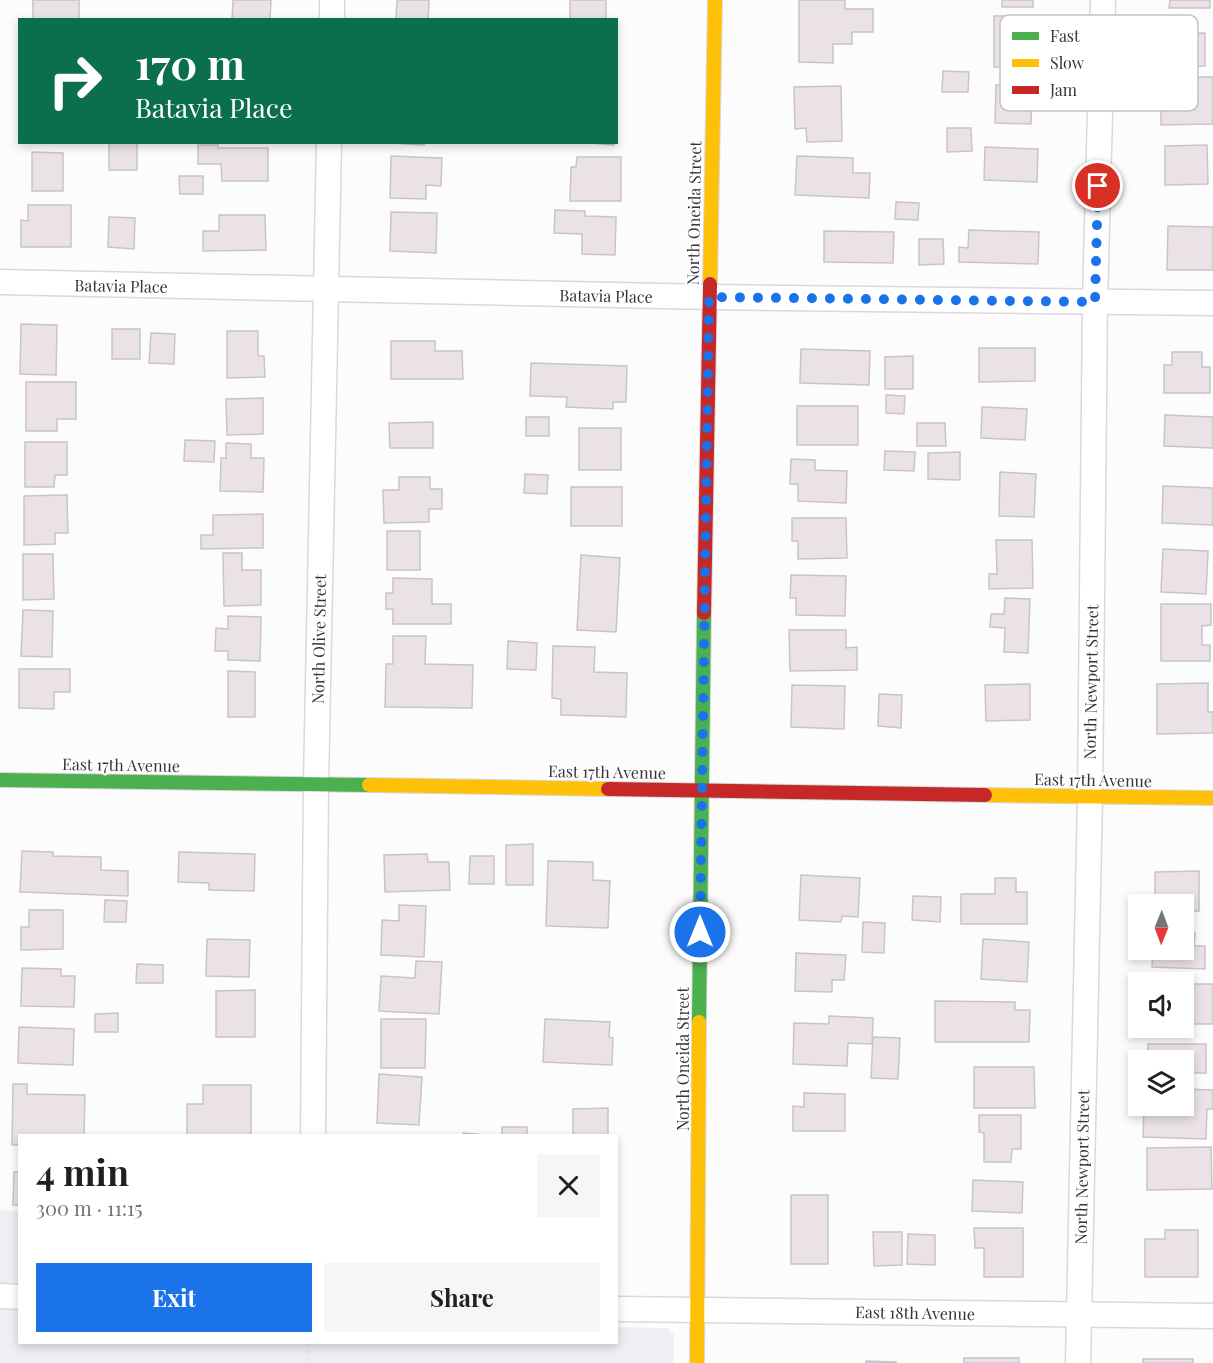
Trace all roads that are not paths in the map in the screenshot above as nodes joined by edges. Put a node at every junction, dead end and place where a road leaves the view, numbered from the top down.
1 (332, 0) edge
2 (715, 0) edge
3 (1103, 0) edge
4 (1103, 15) edge
5 (332, 18) edge
6 (1100, 111) edge
7 (328, 144) edge
8 (0, 282) edge
9 (325, 291) junction
10 (709, 297) junction
11 (1095, 302) junction
12 (1213, 303) edge
13 (0, 780) edge
14 (316, 784) junction
15 (700, 791) junction
16 (1090, 796) junction
17 (1213, 798) edge
18 (313, 1134) edge
19 (0, 1296) edge
20 (18, 1297) edge
21 (618, 1309) edge
22 (698, 1311) junction
23 (1078, 1314) junction
24 (1213, 1316) edge
25 (697, 1363) edge
26 (1078, 1363) edge

1 - 5 street
2 - 10 street, North Oneida Street
3 - 4 street, North Newport Street
6 - 11 street, North Newport Street
7 - 9 street, North Olive Street
8 - 9 street, Batavia Place
9 - 10 street, Batavia Place
9 - 14 street, North Olive Street
10 - 11 street, Batavia Place
10 - 15 street, North Oneida Street
11 - 12 street, Batavia Place
11 - 16 street, North Newport Street
13 - 14 street, East 17th Avenue
14 - 15 street, East 17th Avenue
14 - 18 street, North Olive Street
15 - 16 street, East 17th Avenue
15 - 22 street, North Oneida Street
16 - 17 street, East 17th Avenue
16 - 23 street, North Newport Street
19 - 20 street
21 - 22 street, East 18th Avenue
22 - 23 street, East 18th Avenue
22 - 25 street, North Oneida Street
23 - 24 street, East 18th Avenue
23 - 26 street, North Newport Street

